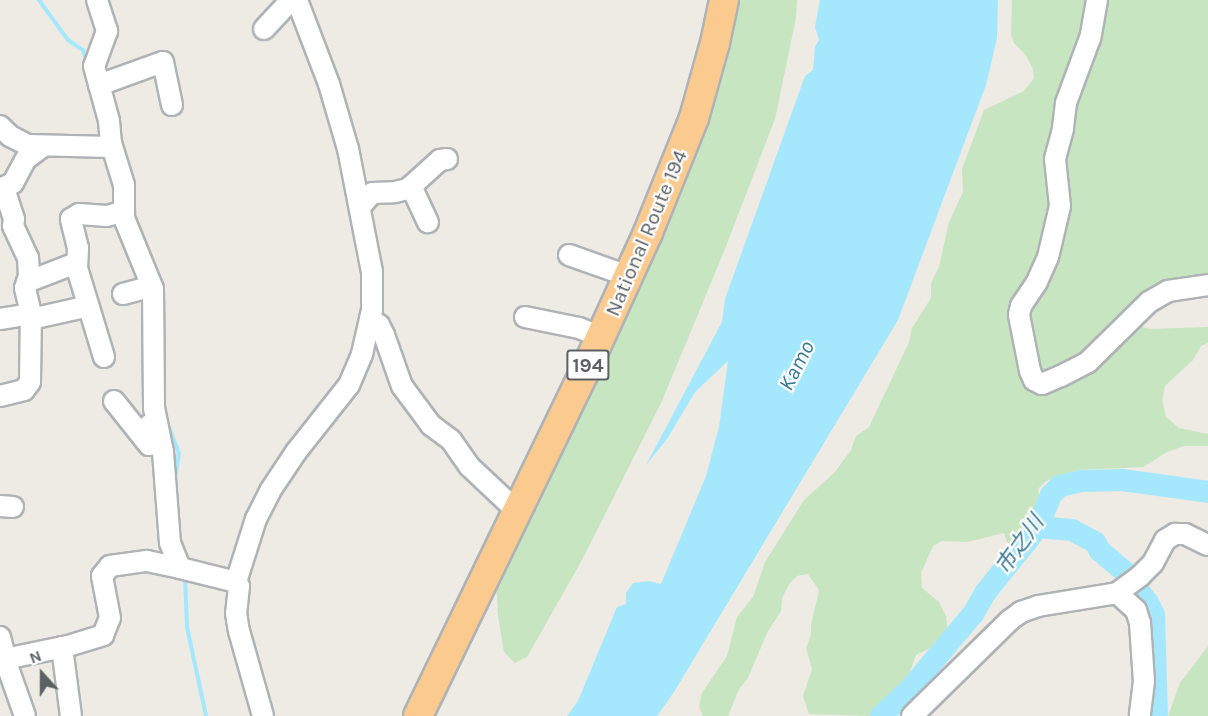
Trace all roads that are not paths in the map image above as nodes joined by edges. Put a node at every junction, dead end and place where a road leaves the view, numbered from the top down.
1 (97, 0) edge
2 (291, 0) edge
3 (297, 0) edge
4 (724, 0) edge
5 (1097, 0) edge
6 (264, 29) dead end
7 (99, 85) junction
8 (172, 105) dead end
9 (3, 135) edge
10 (42, 147) junction
11 (112, 147) junction
12 (447, 159) dead end
13 (411, 186) junction
14 (2, 189) edge
15 (360, 207) junction
16 (124, 211) junction
17 (428, 222) dead end
18 (569, 255) dead end
19 (76, 263) junction
20 (628, 276) junction
21 (27, 282) junction
22 (1208, 285) edge
23 (152, 286) junction
24 (123, 294) dead end
25 (89, 306) junction
26 (31, 317) junction
27 (525, 317) dead end
28 (0, 319) edge
29 (370, 319) junction
30 (601, 337) junction
31 (104, 357) dead end
32 (0, 396) edge
33 (114, 401) dead end
34 (154, 408) junction
35 (518, 512) junction
36 (1208, 544) edge
37 (180, 568) junction
38 (236, 582) junction
39 (1128, 585) junction
40 (0, 637) edge
41 (62, 647) junction
42 (3, 659) edge
43 (26, 716) edge
44 (71, 716) edge
45 (262, 716) edge
46 (418, 716) edge
47 (912, 716) edge
48 (1140, 716) edge

1 - 7 street
2 - 6 street
3 - 15 street
4 - 20 highway, National Route 194 / 194
5 - 22 street
7 - 8 street
7 - 11 street
9 - 10 street
10 - 11 street
10 - 14 street
11 - 16 street
12 - 13 street
13 - 15 street
13 - 17 street
14 - 21 street
15 - 29 street
16 - 19 street
16 - 23 street
18 - 20 street
19 - 21 street
19 - 25 street
20 - 30 highway, National Route 194 / 194
21 - 26 street
23 - 24 street
23 - 34 street
25 - 26 street
25 - 31 street
26 - 28 street
26 - 32 street
27 - 30 street
29 - 35 street
29 - 38 street
30 - 35 highway, National Route 194 / 194
33 - 34 street
34 - 37 street
35 - 46 highway, National Route 194 / 194
36 - 39 street
37 - 38 street
37 - 41 street
38 - 45 street
39 - 47 street
39 - 48 street
40 - 42 street
41 - 42 street
41 - 44 street
42 - 43 street

